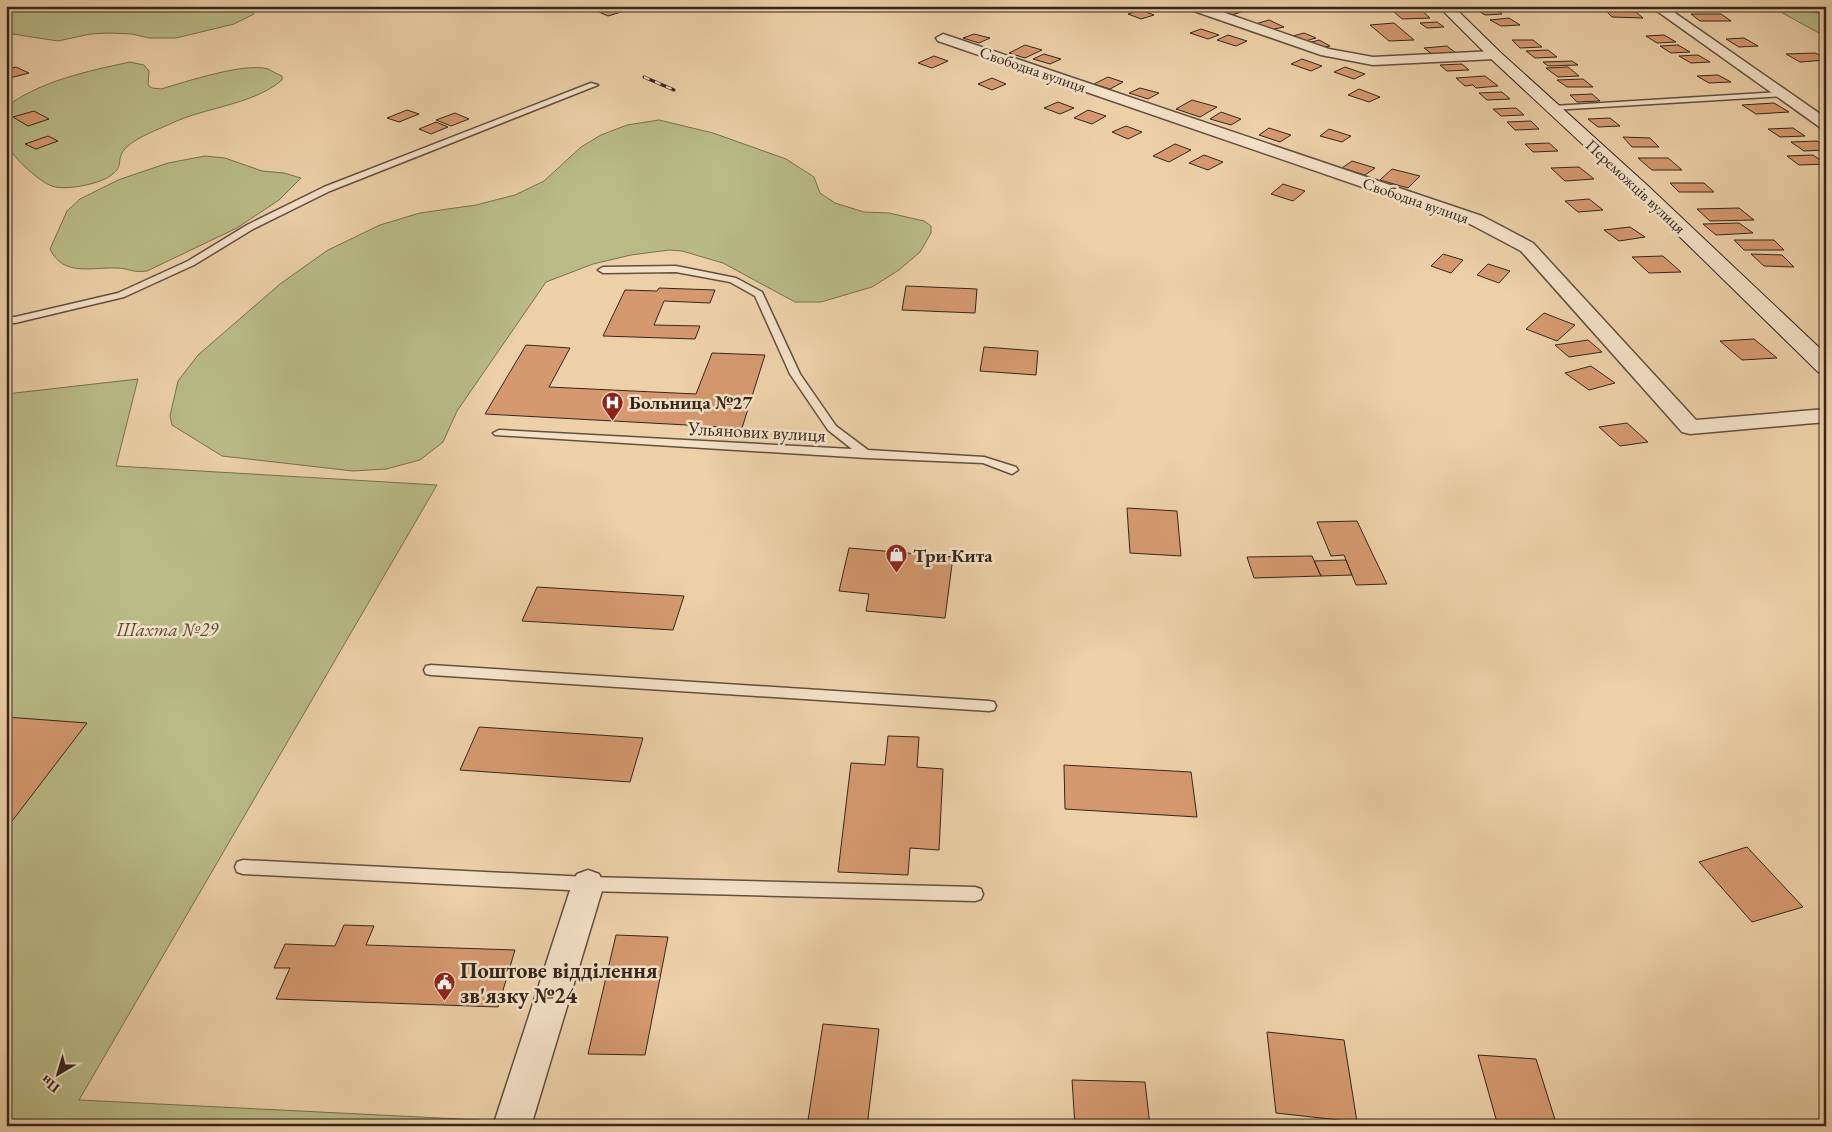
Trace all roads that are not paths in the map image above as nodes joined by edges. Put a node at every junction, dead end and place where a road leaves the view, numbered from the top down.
1 (1192, 6) edge
2 (1445, 6) edge
3 (1656, 6) edge
4 (1792, 6) edge
5 (1826, 11) edge
6 (943, 38) dead end
7 (1495, 55) junction
8 (594, 85) dead end
9 (1780, 94) junction
10 (1553, 108) junction
11 (1826, 125) edge
12 (603, 270) dead end
13 (6, 320) edge
14 (1826, 367) edge
15 (1826, 415) edge
16 (499, 433) dead end
17 (867, 455) junction
18 (1012, 470) dead end
19 (431, 670) dead end
20 (989, 706) dead end
21 (243, 867) dead end
22 (588, 884) junction
23 (975, 894) dead end
24 (512, 1126) edge

1 - 7 street
2 - 7 main road, Переможців вулиця
3 - 9 street
4 - 5 lane
6 - 15 street, Свободна вулиця
7 - 10 main road, Переможців вулиця
8 - 13 lane
9 - 10 lane
9 - 11 street
10 - 14 main road, Переможців вулиця
12 - 17 lane
16 - 17 lane, Ульянових вулиця
17 - 18 lane, Ульянових вулиця
19 - 20 lane
21 - 22 lane
22 - 23 lane
22 - 24 street

